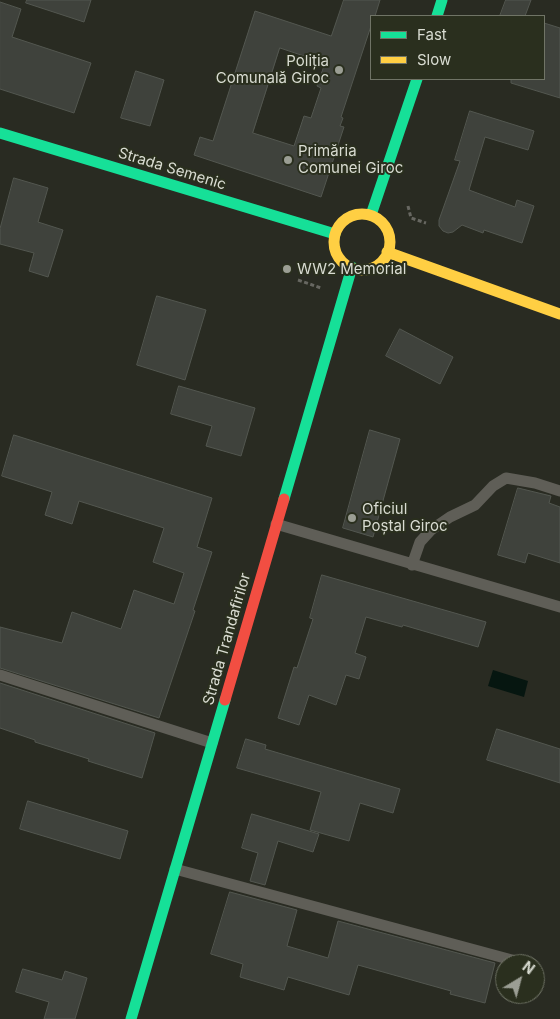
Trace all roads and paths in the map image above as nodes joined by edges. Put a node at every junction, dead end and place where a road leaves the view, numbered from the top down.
1 (442, 0) edge
2 (437, 15) edge
3 (417, 80) edge
4 (0, 132) edge
5 (408, 206) dead end
6 (371, 216) junction
7 (426, 223) dead end
8 (335, 234) junction
9 (388, 252) junction
10 (352, 268) junction
11 (298, 280) dead end
12 (324, 289) dead end
13 (560, 314) edge
14 (560, 491) edge
15 (276, 524) junction
16 (412, 565) junction
17 (560, 606) edge
18 (0, 675) edge
19 (212, 743) junction
20 (175, 868) junction
21 (495, 955) edge
22 (131, 1019) edge

1 - 2 main road
3 - 6 main road
4 - 8 main road, Strada Semenic
5 - 7 path
6 - 8 main road
6 - 9 main road
8 - 10 main road
9 - 10 main road
9 - 13 main road
10 - 15 main road, Strada Trandafirilor
11 - 12 path
14 - 16 lane
15 - 16 lane
15 - 19 main road, Strada Trandafirilor
16 - 17 lane
18 - 19 lane
19 - 20 main road, Strada Trandafirilor
20 - 21 lane
20 - 22 main road, Strada Trandafirilor

